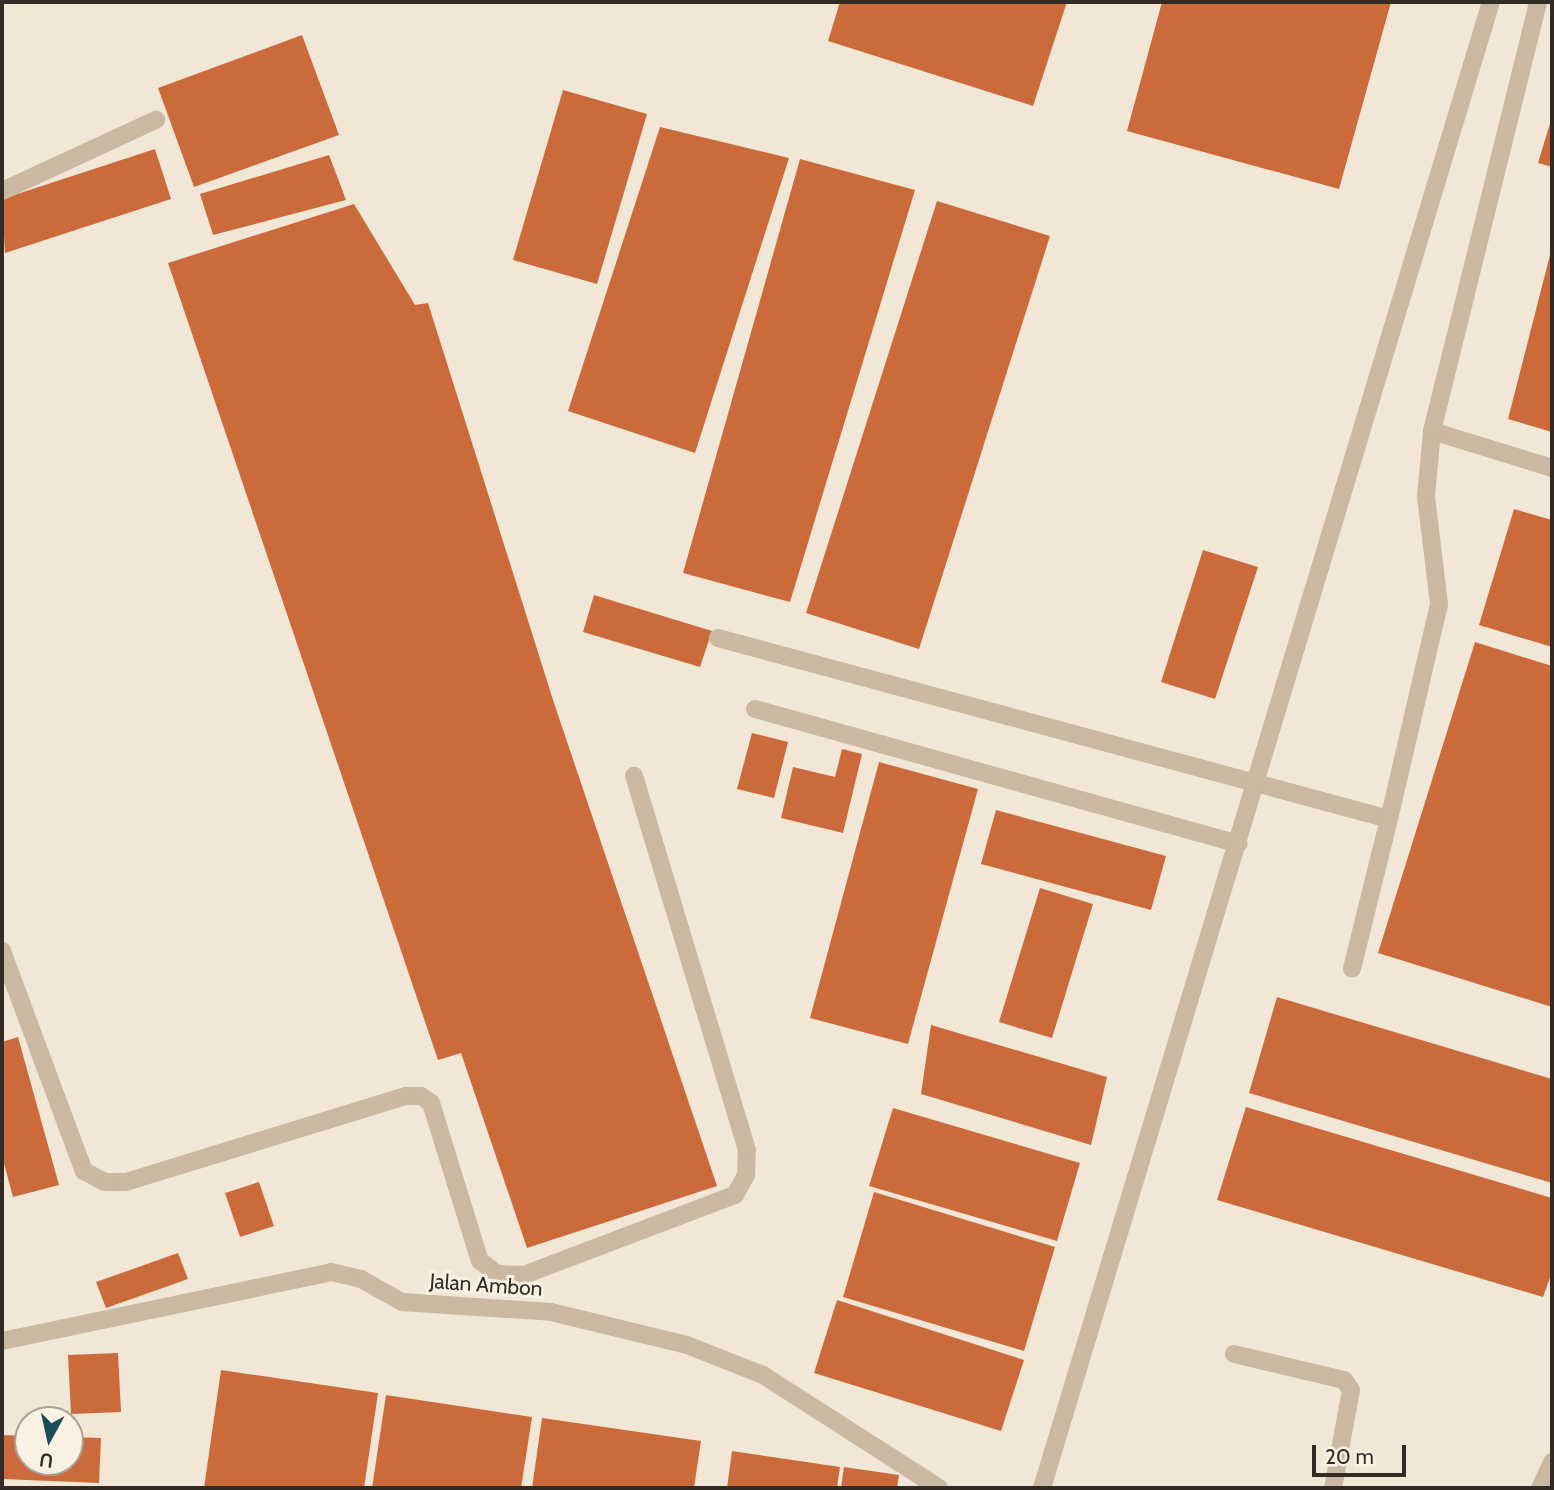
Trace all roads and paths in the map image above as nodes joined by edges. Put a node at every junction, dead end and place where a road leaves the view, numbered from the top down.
1 (1491, 2) edge
2 (1538, 2) edge
3 (156, 120) dead end
4 (2, 191) edge
5 (1432, 431) junction
6 (1552, 468) edge
7 (718, 638) dead end
8 (755, 709) dead end
9 (635, 776) dead end
10 (1259, 783) junction
11 (1389, 819) junction
12 (1239, 844) junction
13 (2, 951) edge
14 (1352, 969) dead end
15 (2, 1341) edge
16 (1234, 1354) dead end
17 (1552, 1462) edge
18 (939, 1488) edge
19 (1042, 1488) edge
20 (1333, 1488) edge
21 (1540, 1488) edge

1 - 10 street
2 - 5 street
3 - 4 street
5 - 6 street
5 - 11 street
7 - 10 street
8 - 12 street
9 - 13 street
10 - 11 street
10 - 12 street
11 - 14 street
12 - 19 street
15 - 18 street, Jalan Ambon
16 - 20 street
17 - 21 street

